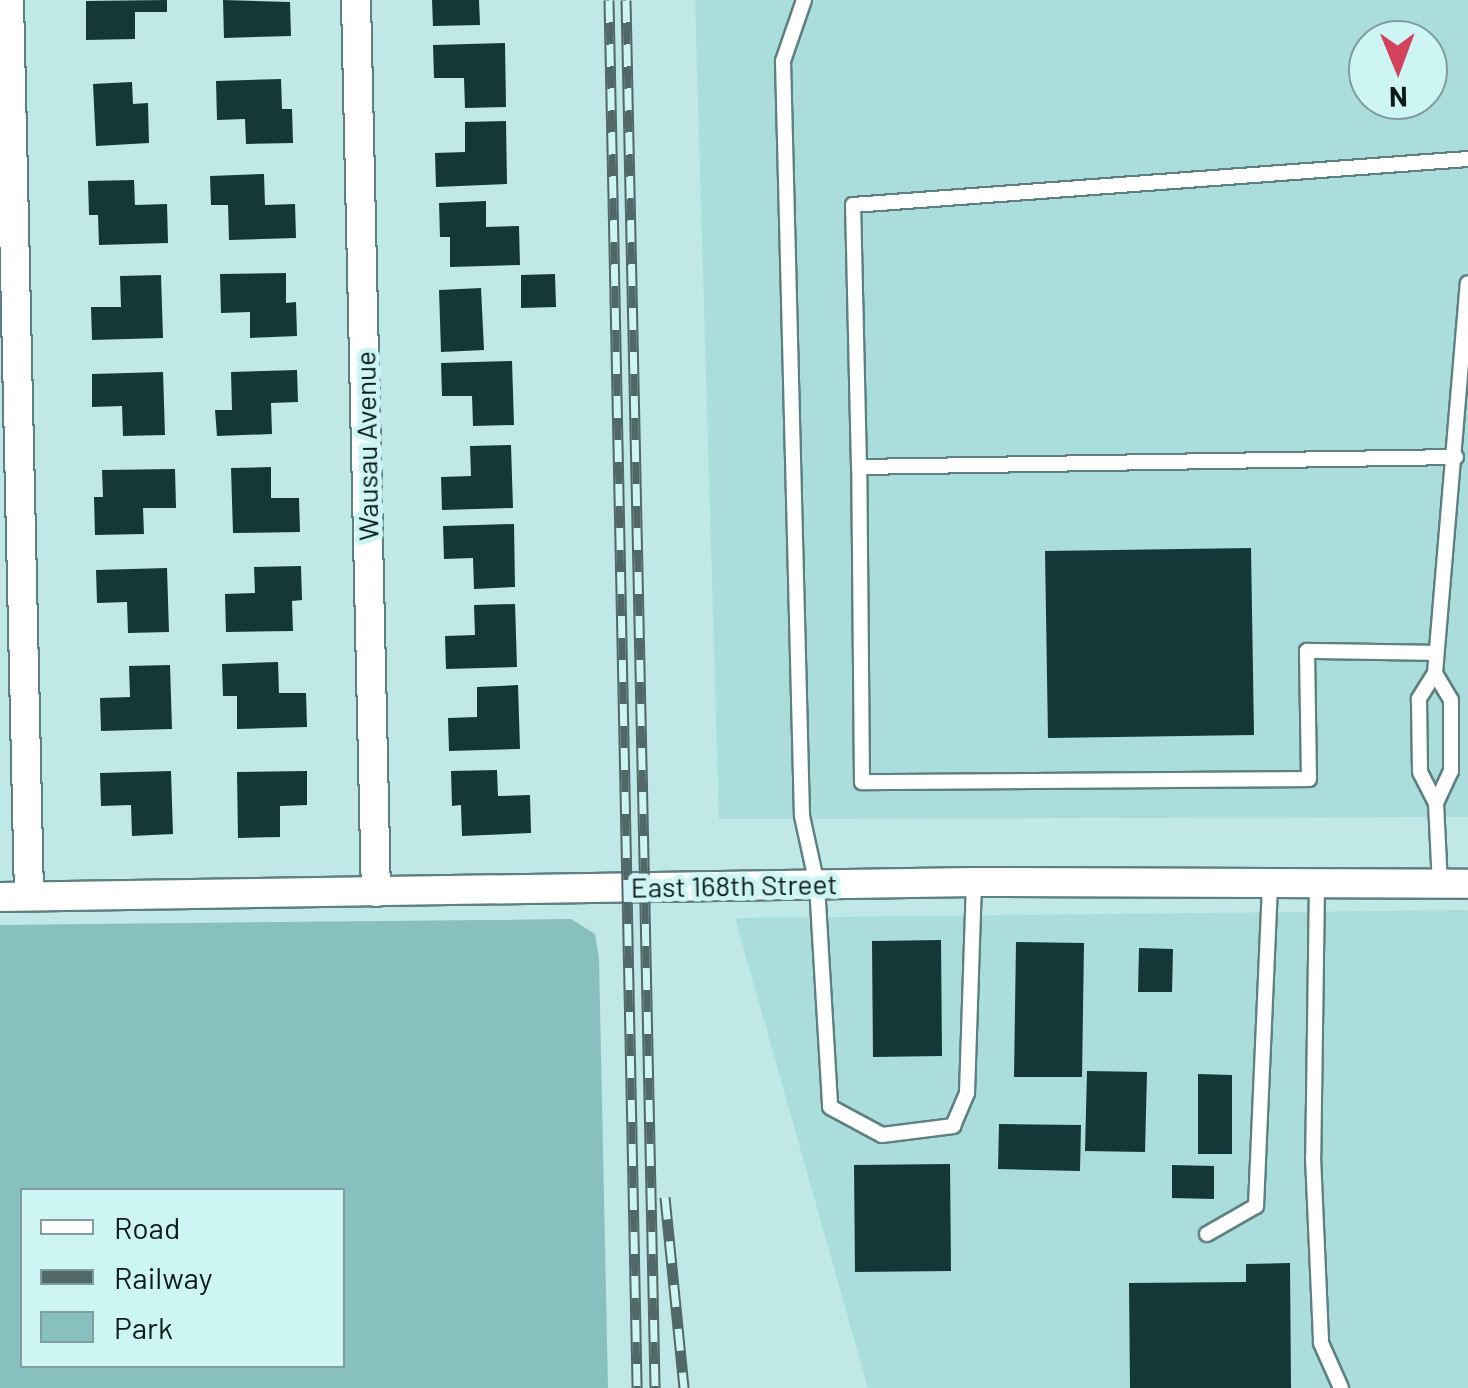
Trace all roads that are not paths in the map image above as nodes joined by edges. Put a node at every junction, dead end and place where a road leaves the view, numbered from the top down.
1 (9, 0) edge
2 (356, 0) edge
3 (804, 0) edge
4 (1468, 159) edge
5 (1468, 284) edge
6 (1456, 457) junction
7 (859, 467) junction
8 (1436, 653) junction
9 (1435, 673) junction
10 (1436, 802) junction
11 (974, 882) junction
12 (817, 884) junction
13 (1454, 884) edge
14 (1316, 885) junction
15 (1270, 886) junction
16 (376, 892) junction
17 (29, 896) junction
18 (0, 897) edge
19 (1206, 1234) dead end
20 (1341, 1388) edge

1 - 17 street
2 - 16 street, Wausau Avenue
3 - 12 lane
4 - 7 lane
5 - 6 lane
6 - 7 lane
6 - 8 lane
7 - 8 lane
8 - 9 lane
9 - 10 lane
9 - 10 lane
10 - 13 lane
11 - 12 street, East 168th Street
11 - 12 lane
11 - 15 street, East 168th Street
12 - 16 street, East 168th Street
13 - 14 street, East 168th Street
14 - 15 street, East 168th Street
14 - 20 lane
15 - 19 lane
16 - 17 street, East 168th Street
17 - 18 street, East 168th Street

